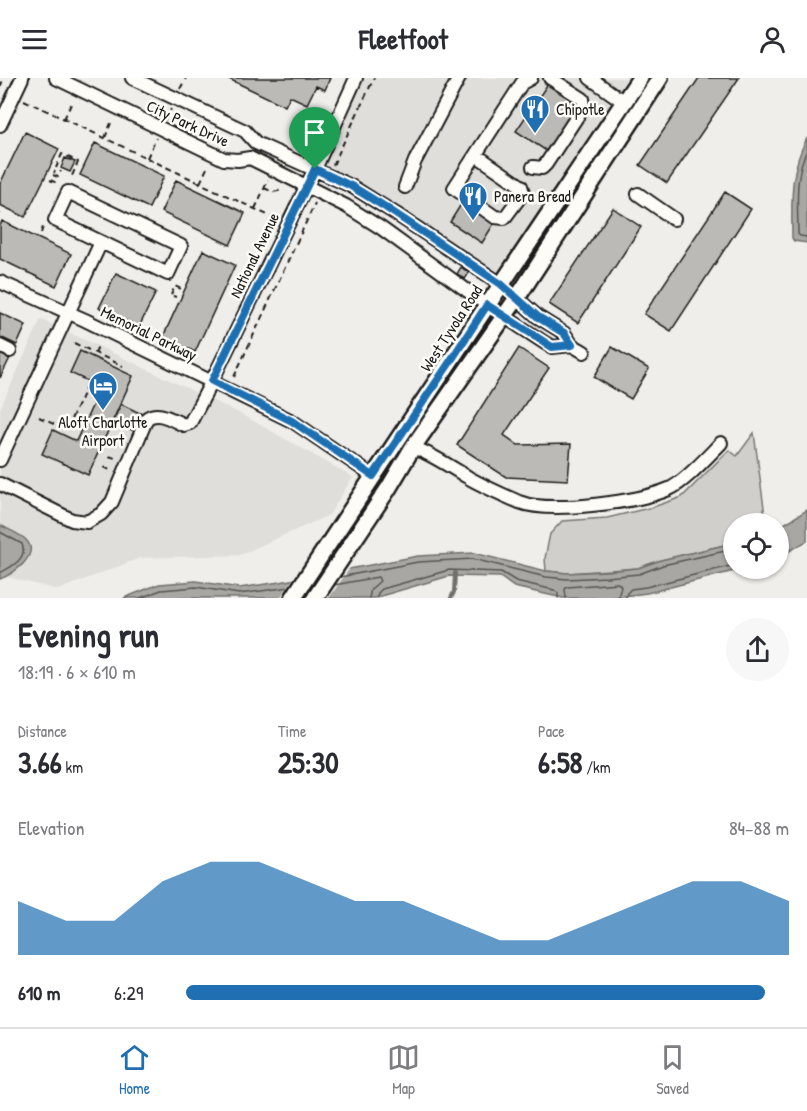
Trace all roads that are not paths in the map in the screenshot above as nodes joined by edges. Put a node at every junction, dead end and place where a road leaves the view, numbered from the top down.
1 (22, 78) edge
2 (56, 78) edge
3 (132, 78) edge
4 (356, 78) edge
5 (459, 78) edge
6 (550, 78) edge
7 (590, 78) edge
8 (640, 78) edge
9 (660, 78) edge
10 (527, 80) edge
11 (624, 102) junction
12 (0, 125) edge
13 (476, 155) junction
14 (533, 167) dead end
15 (315, 169) junction
16 (306, 186) junction
17 (405, 187) dead end
18 (638, 194) dead end
19 (396, 214) junction
20 (674, 219) dead end
21 (381, 228) junction
22 (101, 242) junction
23 (0, 282) edge
24 (501, 284) junction
25 (517, 298) junction
26 (487, 305) junction
27 (68, 313) junction
28 (504, 315) junction
29 (572, 345) junction
30 (584, 352) dead end
31 (212, 381) junction
32 (721, 443) dead end
33 (413, 447) junction
34 (0, 460) edge
35 (373, 476) junction
36 (0, 484) edge
37 (293, 598) edge
38 (315, 598) edge

1 - 12 street
2 - 16 street, City Park Drive
3 - 15 street, City Park Drive
4 - 15 street, National Avenue
5 - 17 street
6 - 14 street
7 - 11 street
8 - 11 main road, West Tyvola Road
9 - 25 main road
10 - 13 street
11 - 24 main road, West Tyvola Road
13 - 13 street
15 - 16 street, National Avenue
15 - 19 street, City Park Drive
16 - 21 street, City Park Drive
16 - 31 street, National Avenue
18 - 20 street
19 - 21 street
19 - 24 street, City Park Drive
21 - 26 street, City Park Drive
22 - 22 street
22 - 27 street
23 - 27 street, Memorial Parkway
24 - 25 street, City Park Drive
24 - 26 main road, West Tyvola Road
25 - 28 main road
25 - 29 street, City Park Drive
26 - 28 street, City Park Drive
26 - 35 main road, West Tyvola Road
27 - 31 street, Memorial Parkway
27 - 34 street
28 - 29 street, City Park Drive
28 - 33 main road
29 - 30 street
31 - 35 street, Memorial Parkway
31 - 36 street, National Avenue
32 - 33 street
33 - 38 main road
35 - 37 main road, West Tyvola Road

